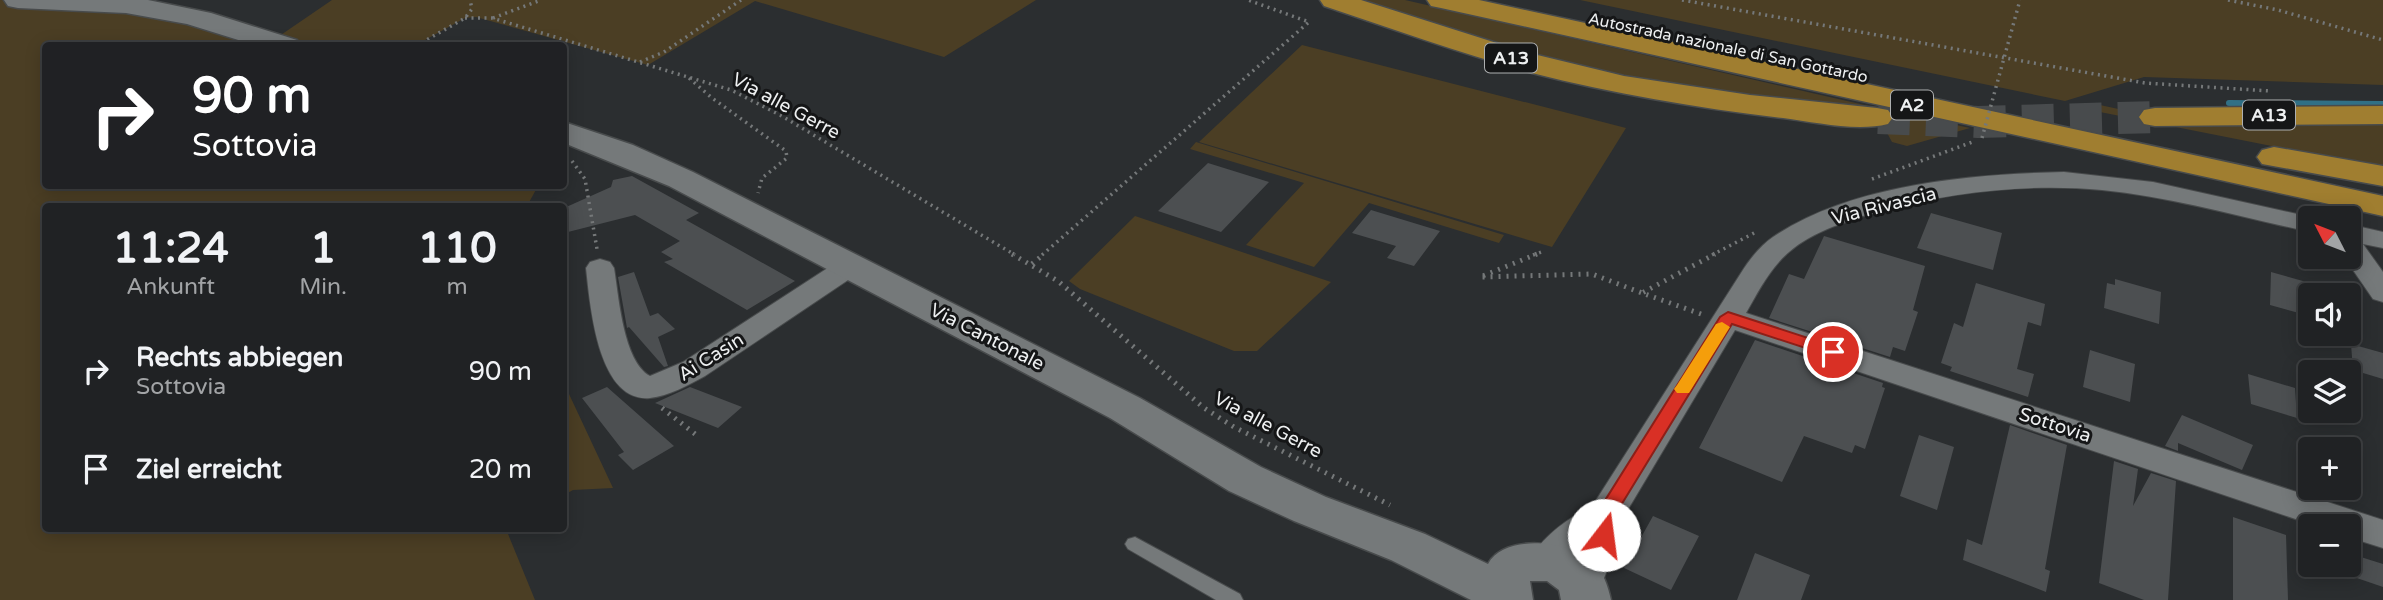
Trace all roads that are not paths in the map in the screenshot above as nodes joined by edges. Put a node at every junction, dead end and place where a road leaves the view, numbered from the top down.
1 (18, 0) edge
2 (1334, 0) edge
3 (1441, 0) edge
4 (1508, 0) edge
5 (274, 42) edge
6 (2383, 115) edge
7 (2155, 117) tunnel mouth
8 (1878, 118) tunnel mouth
9 (2072, 121) junction
10 (567, 145) edge
11 (2383, 176) edge
12 (2383, 187) edge
13 (2383, 206) edge
14 (2298, 222) edge
15 (2361, 235) edge
16 (2383, 240) edge
17 (2361, 262) edge
18 (850, 266) junction
19 (600, 268) road end
20 (2383, 293) edge
21 (1728, 317) junction
22 (2383, 534) edge
23 (1135, 544) dead end
24 (1551, 587) edge
25 (1233, 600) edge

1 - 5 main road
2 - 8 highway, A13
3 - 13 highway, A2
4 - 9 highway, Autostrada nazionale di San Gottardo / A2
6 - 7 highway, A13
9 - 11 highway, A2
9 - 12 highway, A2
10 - 18 main road, Via Cantonale
14 - 21 street, Via Rivascia
15 - 16 street
17 - 20 street
18 - 19 street, Ai Casin
18 - 24 main road, Via Cantonale
21 - 22 street, Sottovia
21 - 24 street, Via Rivascia
23 - 25 lane

